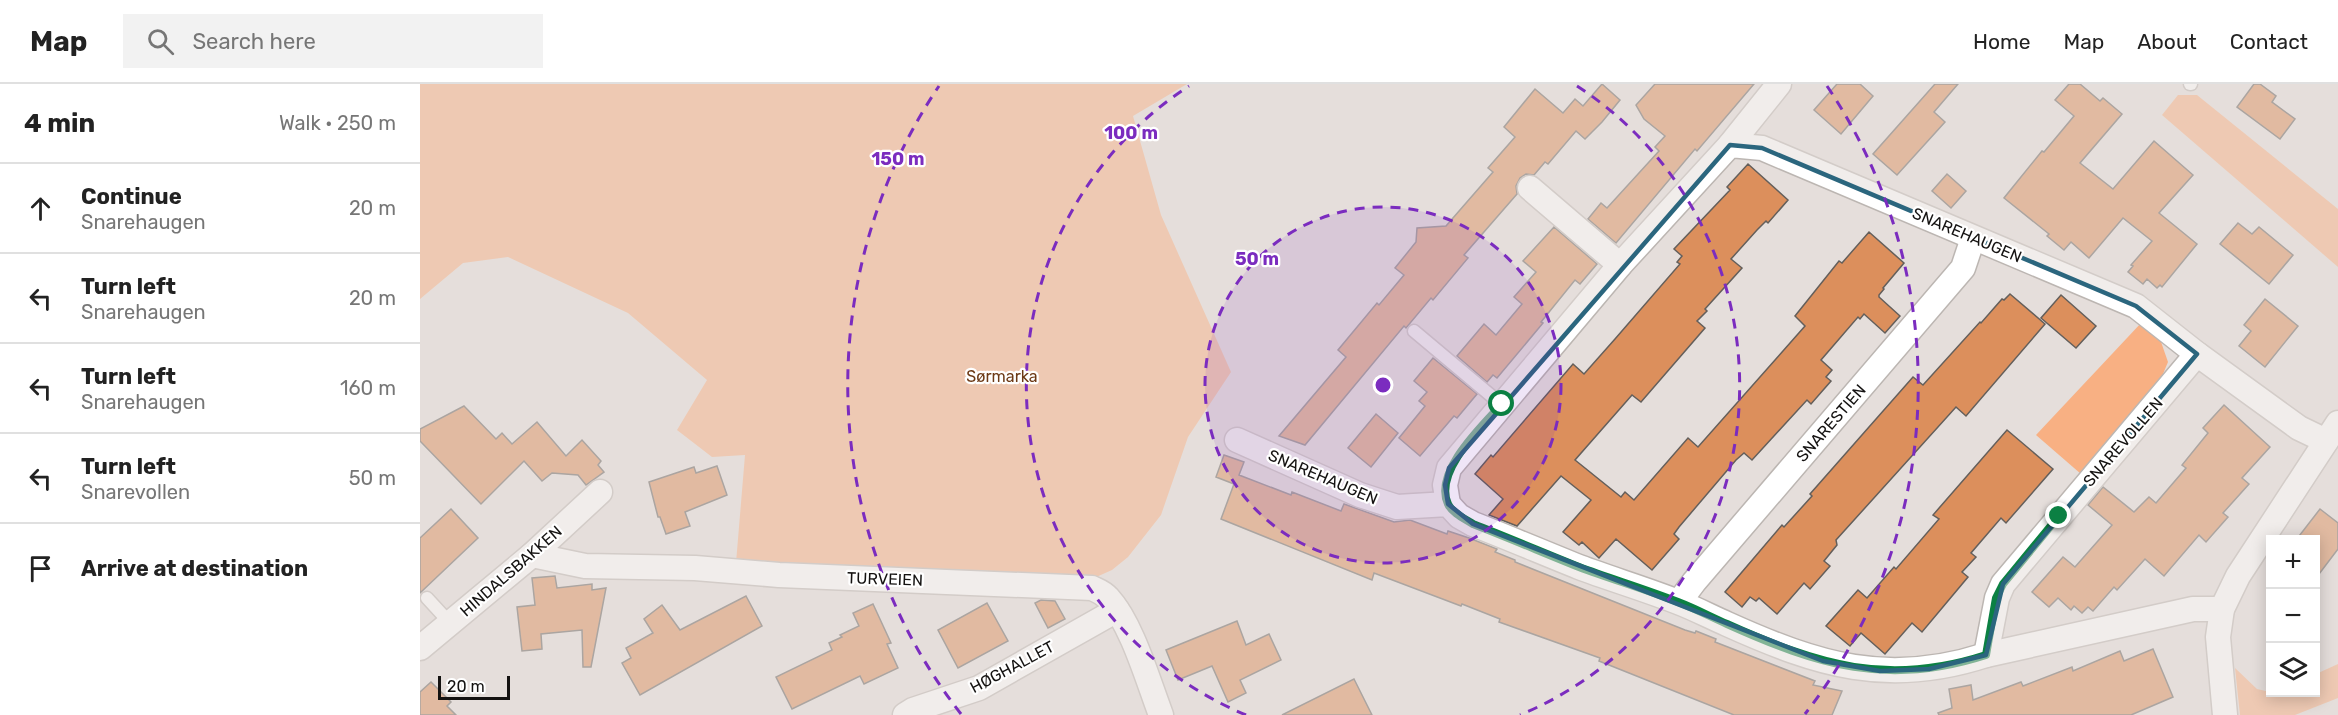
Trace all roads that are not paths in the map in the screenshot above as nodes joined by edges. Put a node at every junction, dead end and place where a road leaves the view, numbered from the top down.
1 (1779, 84) edge
2 (1730, 145) junction
3 (1530, 188) dead end
4 (1973, 238) junction
5 (1620, 265) junction
6 (1414, 331) dead end
7 (2197, 354) junction
8 (1502, 404) junction
9 (2332, 432) edge
10 (1236, 440) dead end
11 (600, 492) dead end
12 (1448, 504) junction
13 (532, 555) junction
14 (427, 598) dead end
15 (1679, 602) junction
16 (2222, 609) junction
17 (1117, 610) junction
18 (450, 622) junction
19 (420, 648) edge
20 (1986, 655) junction
21 (905, 715) edge
22 (1161, 715) edge
23 (2225, 715) edge

1 - 2 street
2 - 4 street, SNAREHAUGEN
2 - 5 street
3 - 5 street
4 - 7 street, SNAREHAUGEN
4 - 15 street, SNARESTIEN
5 - 8 street
6 - 8 lane
7 - 9 street, SNAREHAUGEN
7 - 20 street, SNAREVOLLEN
8 - 12 street
9 - 16 street
10 - 12 street, SNAREHAUGEN
11 - 13 street, HINDALSBAKKEN
12 - 15 street
13 - 17 street, TURVEIEN
13 - 18 street, HINDALSBAKKEN
14 - 18 lane
15 - 20 street
16 - 20 street
16 - 23 street
17 - 21 street, HØGHALLET
17 - 22 street, TURVEIEN
18 - 19 street, HINDALSBAKKEN

